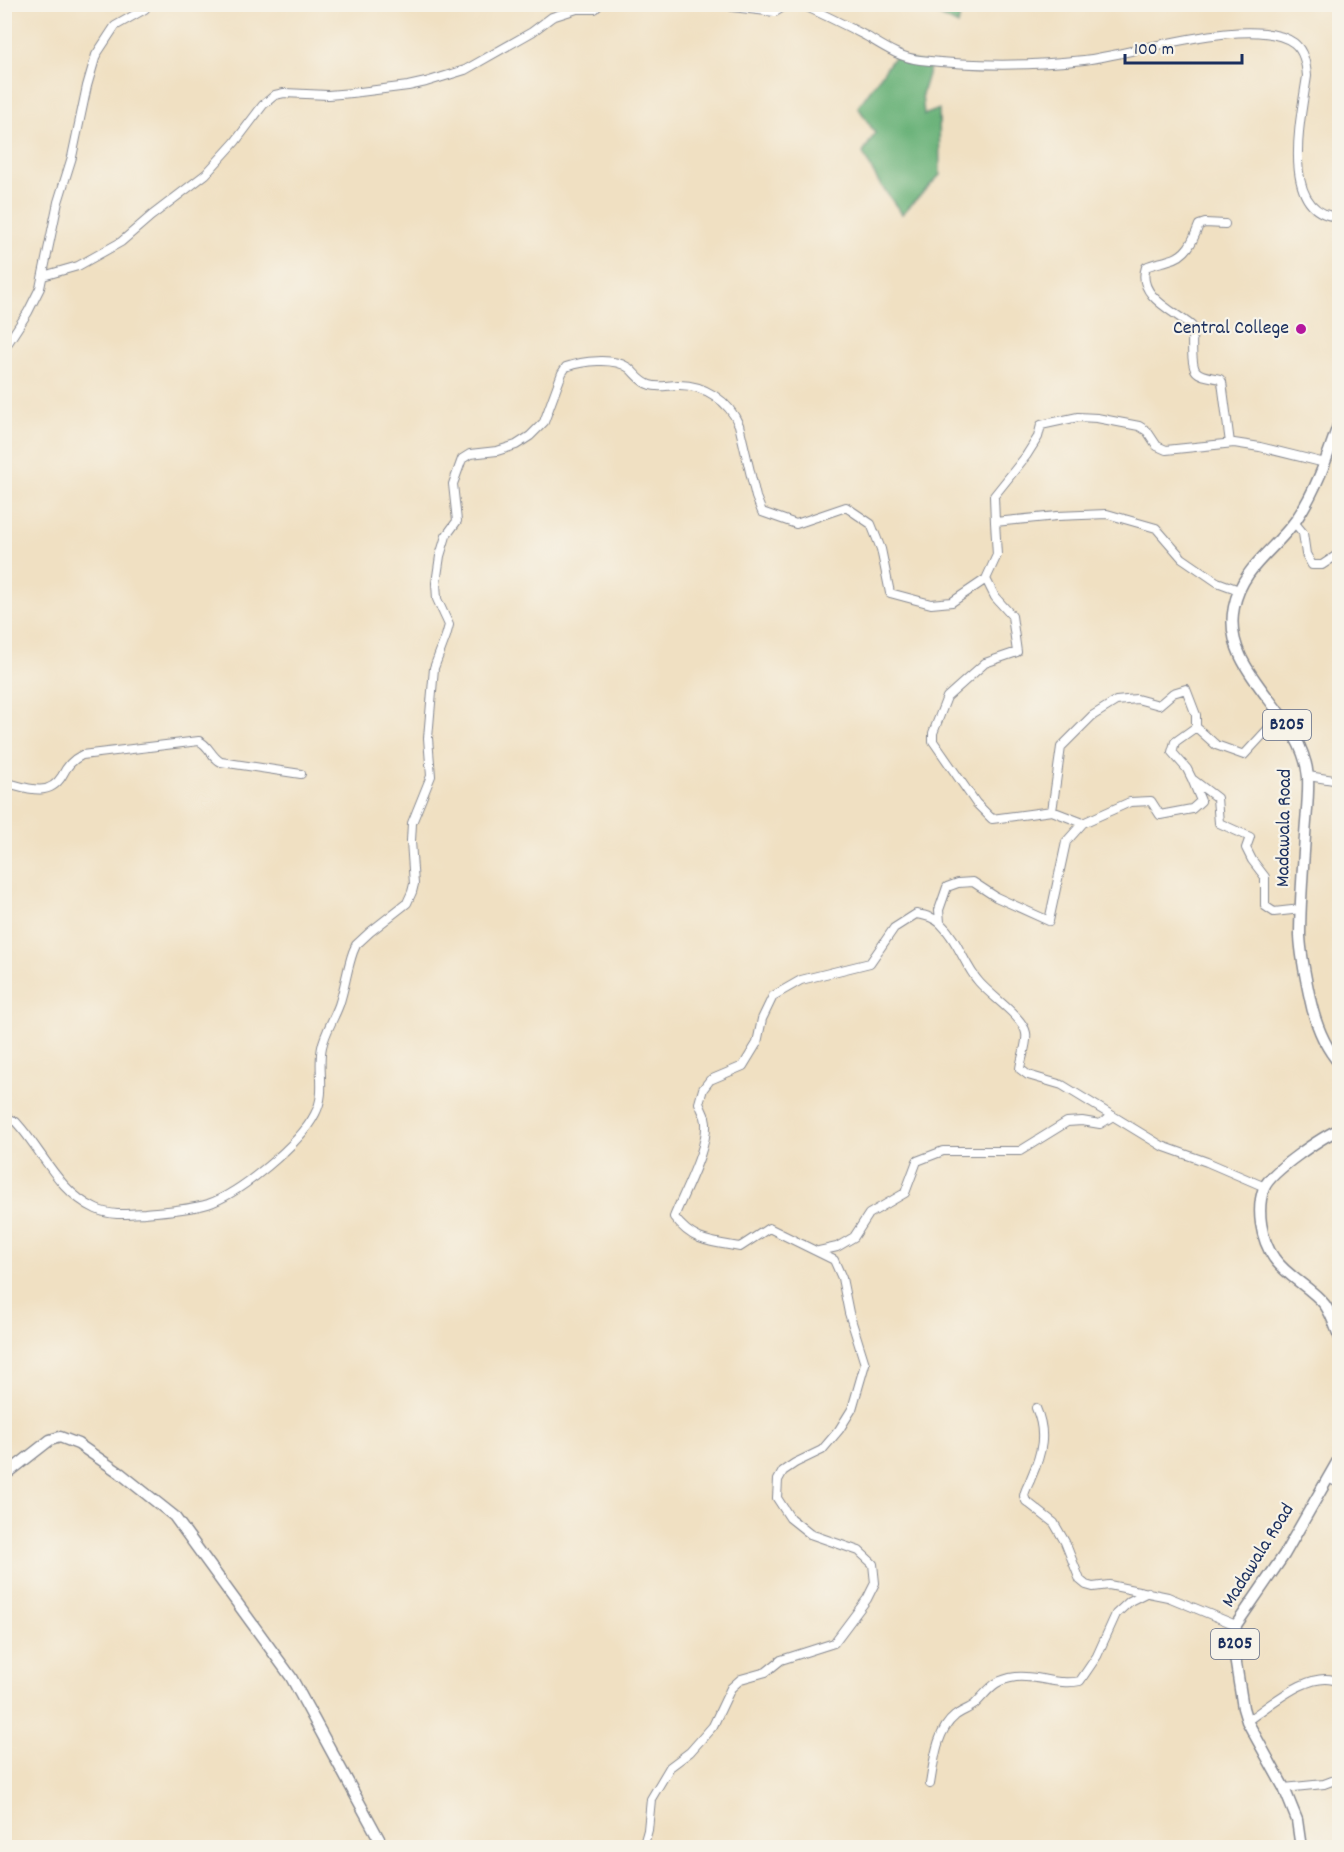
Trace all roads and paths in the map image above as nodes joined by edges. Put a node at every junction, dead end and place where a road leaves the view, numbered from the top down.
1 (600, 4) edge
2 (727, 4) edge
3 (788, 4) edge
4 (800, 4) edge
5 (145, 9) dead end
6 (1340, 217) edge
7 (1226, 224) dead end
8 (43, 276) junction
9 (4, 349) edge
10 (1340, 420) edge
11 (1230, 443) junction
12 (1325, 463) junction
13 (995, 522) junction
14 (1294, 522) junction
15 (1340, 553) edge
16 (986, 579) junction
17 (1239, 590) junction
18 (1281, 715) junction
19 (1196, 727) junction
20 (301, 774) dead end
21 (1308, 777) junction
22 (1192, 779) junction
23 (1340, 781) edge
24 (4, 782) edge
25 (1052, 811) junction
26 (1083, 823) junction
27 (1301, 909) junction
28 (940, 922) junction
29 (1340, 1064) edge
30 (4, 1116) edge
31 (1113, 1116) junction
32 (1340, 1129) edge
33 (1265, 1187) junction
34 (819, 1251) junction
35 (1340, 1338) edge
36 (1036, 1408) dead end
37 (1340, 1457) edge
38 (4, 1476) edge
39 (1328, 1478) junction
40 (1340, 1484) edge
41 (1148, 1592) junction
42 (1236, 1625) junction
43 (1340, 1683) edge
44 (1247, 1721) junction
45 (1340, 1778) edge
46 (930, 1784) dead end
47 (1284, 1788) junction
48 (384, 1848) edge
49 (643, 1848) edge
50 (1301, 1848) edge

1 - 8 street
2 - 3 street
4 - 6 street
5 - 8 street
7 - 11 street
8 - 9 street
10 - 12 main road, Madawala Road / B205
11 - 12 street
11 - 13 street
12 - 14 main road, Madawala Road / B205
13 - 16 street
13 - 17 street
14 - 15 street
14 - 17 main road, Madawala Road / B205
16 - 25 street
16 - 30 street
17 - 18 main road, Madawala Road / B205
18 - 19 street
18 - 21 main road, Madawala Road / B205
19 - 22 street
19 - 25 street
20 - 24 street
21 - 23 street
21 - 27 main road, Madawala Road / B205
22 - 26 street
22 - 27 street
25 - 26 street
26 - 28 street
27 - 29 main road, Madawala Road / B205
28 - 31 street
28 - 34 street
31 - 33 street
31 - 34 street
32 - 33 main road
33 - 35 main road
34 - 49 street
36 - 41 street
37 - 39 main road, Madawala Road / B205
38 - 48 main road
39 - 40 street
39 - 42 main road, Madawala Road / B205
41 - 42 street
41 - 46 street
42 - 44 main road, Madawala Road / B205
43 - 44 street
44 - 47 main road, Madawala Road / B205
45 - 47 street
47 - 50 main road, Madawala Road / B205

